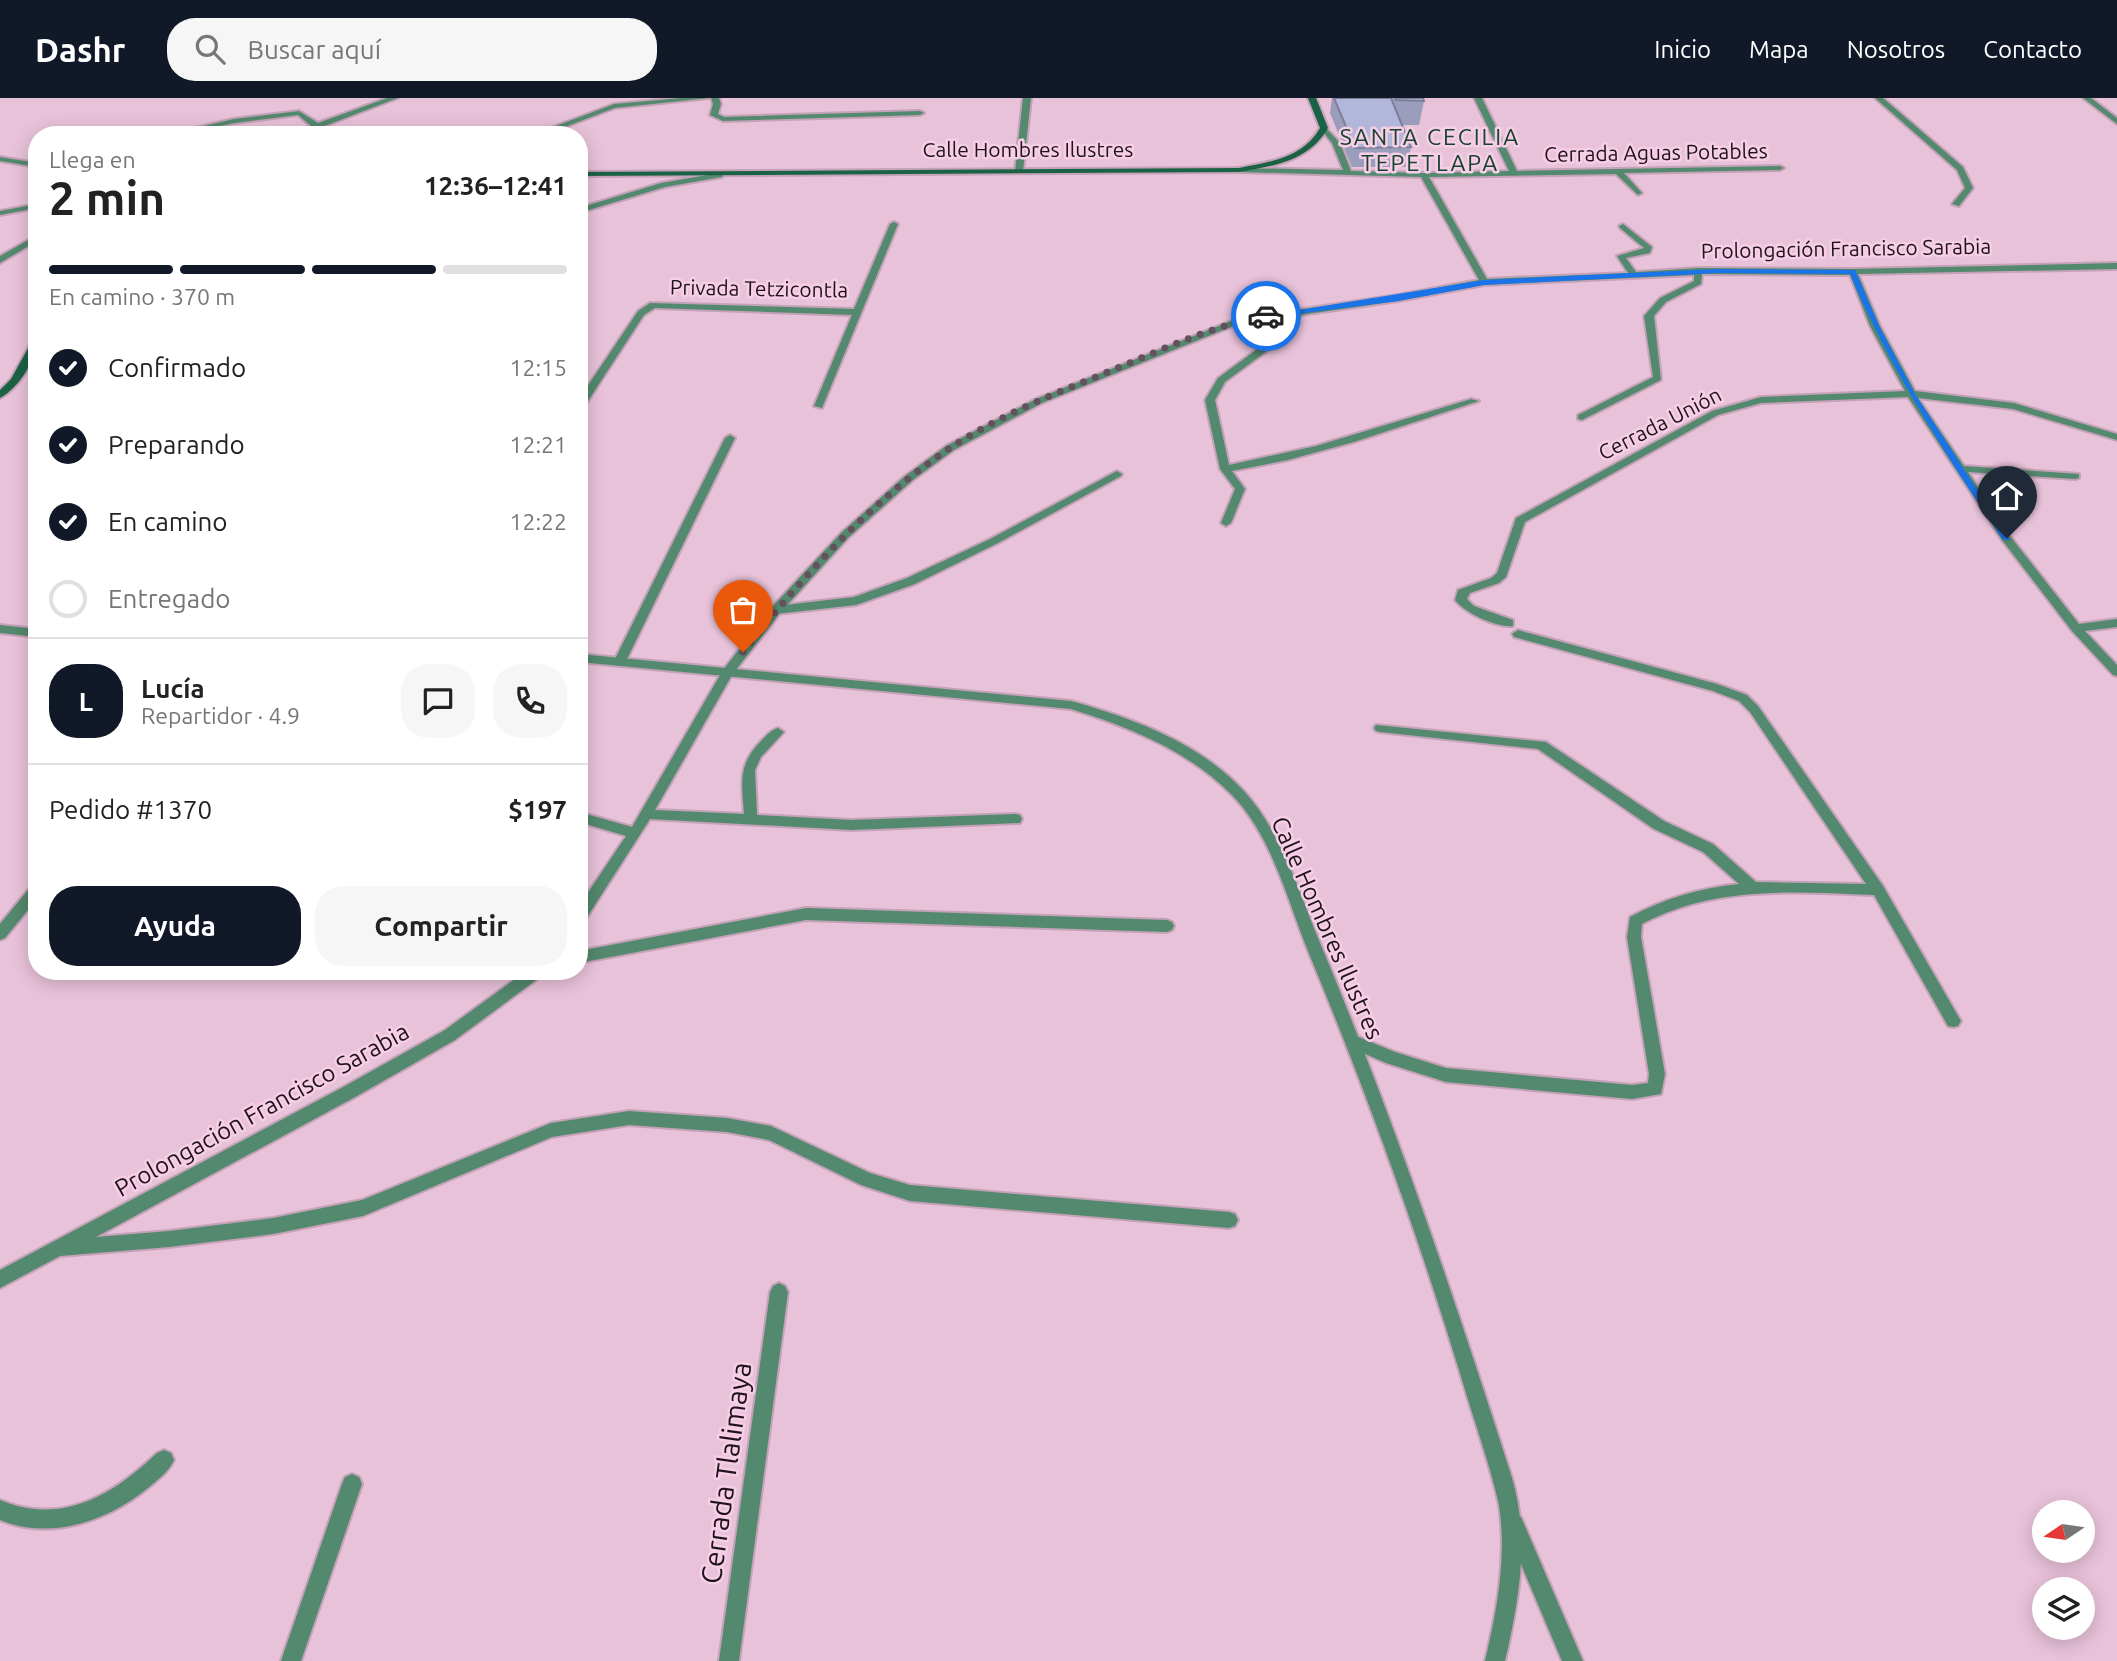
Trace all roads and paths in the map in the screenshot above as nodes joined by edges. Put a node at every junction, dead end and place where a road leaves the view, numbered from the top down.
1 (394, 98) edge
2 (705, 98) edge
3 (715, 98) edge
4 (1027, 98) edge
5 (1312, 98) edge
6 (1478, 98) edge
7 (1879, 98) edge
8 (2087, 98) edge
9 (2098, 108) junction
10 (2117, 108) edge
11 (920, 113) dead end
12 (2117, 122) edge
13 (315, 125) joint
14 (211, 126) edge
15 (560, 126) edge
16 (1324, 128) junction
17 (0, 159) edge
18 (28, 164) edge
19 (1780, 168) dead end
20 (1240, 170) junction
21 (1019, 171) junction
22 (1618, 172) junction
23 (1514, 173) junction
24 (588, 174) edge
25 (1348, 174) junction
26 (719, 175) junction
27 (1424, 175) junction
28 (1638, 193) dead end
29 (1956, 204) dead end
30 (28, 207) edge
31 (588, 208) edge
32 (0, 213) edge
33 (894, 224) dead end
34 (1623, 226) dead end
35 (28, 243) edge
36 (0, 260) edge
37 (2117, 266) edge
38 (1699, 271) junction
39 (1853, 272) junction
40 (1634, 275) junction
41 (1484, 282) junction
42 (856, 312) junction
43 (1268, 316) junction
44 (28, 357) edge
45 (588, 393) edge
46 (1911, 394) junction
47 (0, 395) edge
48 (1474, 401) dead end
49 (820, 405) dead end
50 (1582, 417) dead end
51 (2117, 437) edge
52 (730, 438) dead end
53 (1225, 469) junction
54 (1964, 469) junction
55 (1117, 474) dead end
56 (2075, 476) dead end
57 (1226, 523) dead end
58 (776, 610) junction
59 (2117, 623) edge
60 (2076, 628) junction
61 (0, 629) edge
62 (28, 633) edge
63 (588, 659) edge
64 (620, 661) junction
65 (2117, 672) edge
66 (727, 673) junction
67 (1380, 728) dead end
68 (778, 732) dead end
69 (645, 814) junction
70 (751, 819) junction
71 (1015, 819) dead end
72 (588, 820) edge
73 (635, 833) junction
74 (1751, 886) junction
75 (1878, 890) junction
76 (28, 900) edge
77 (588, 904) edge
78 (1167, 926) dead end
79 (0, 934) edge
80 (588, 955) edge
81 (526, 980) edge
82 (1953, 1021) dead end
83 (1354, 1041) junction
84 (1229, 1220) dead end
85 (60, 1248) junction
86 (0, 1279) edge
87 (779, 1292) dead end
88 (164, 1460) dead end
89 (352, 1484) dead end
90 (0, 1510) edge
91 (1511, 1516) junction
92 (291, 1661) edge
93 (729, 1661) edge
94 (1495, 1661) edge
95 (1573, 1661) edge

1 - 13 street
2 - 15 street
3 - 11 street
4 - 21 street
5 - 16 main road
6 - 23 street
7 - 29 street
8 - 9 street
9 - 10 street
9 - 12 street
13 - 14 street
16 - 20 main road, Calle Hombres Ilustres
16 - 25 street
17 - 18 street
19 - 22 street, Cerrada Aguas Potables
20 - 21 main road, Calle Hombres Ilustres
20 - 25 street, Cerrada Aguas Potables
21 - 26 main road, Calle Hombres Ilustres
22 - 23 street, Cerrada Aguas Potables
22 - 28 street
23 - 27 street, Cerrada Aguas Potables
24 - 26 main road, Calle Hombres Ilustres
25 - 27 street, Cerrada Aguas Potables
26 - 31 street, Calle Hombres Ilustres
27 - 41 street
30 - 32 street
33 - 42 street, Privada Tetzicontla
34 - 40 street
35 - 36 street
37 - 39 street, Prolongación Francisco Sarabia
38 - 39 street, Prolongación Francisco Sarabia
38 - 40 street, Prolongación Francisco Sarabia
38 - 50 street
39 - 46 street
40 - 41 street, Prolongación Francisco Sarabia
41 - 43 street, Prolongación Francisco Sarabia
42 - 45 street, Privada Tetzicontla
42 - 49 street
43 - 53 street
43 - 58 street, Prolongación Francisco Sarabia
44 - 47 main road
46 - 51 street, Cerrada Unión
46 - 54 street
46 - 75 street, Cerrada Unión
48 - 53 street
52 - 64 street
53 - 57 street
54 - 56 street
54 - 60 street
55 - 58 street
58 - 66 street, Prolongación Francisco Sarabia
59 - 60 street
60 - 65 street
61 - 62 street
63 - 64 street, Calle Hombres Ilustres
64 - 66 street, Calle Hombres Ilustres
66 - 69 street, Prolongación Francisco Sarabia
66 - 83 street, Calle Hombres Ilustres
67 - 74 street
68 - 70 street
69 - 70 street
69 - 73 street, Prolongación Francisco Sarabia
70 - 71 street
72 - 73 street
73 - 77 street, Prolongación Francisco Sarabia
74 - 75 street
74 - 83 street
75 - 82 street
76 - 79 street
78 - 80 street
81 - 85 street, Prolongación Francisco Sarabia
83 - 91 street, Calle Hombres Ilustres
84 - 85 street
85 - 86 street, Prolongación Francisco Sarabia
87 - 93 street, Cerrada Tlalimaya
88 - 90 street
89 - 92 street
91 - 94 street, Calle Hombres Ilustres
91 - 95 street

